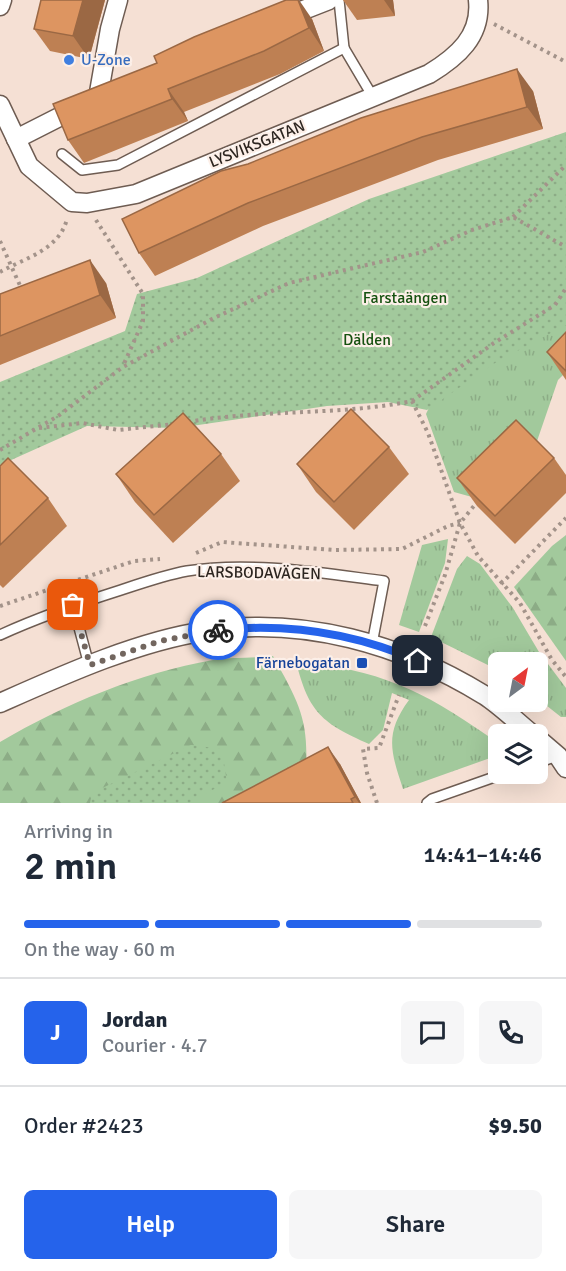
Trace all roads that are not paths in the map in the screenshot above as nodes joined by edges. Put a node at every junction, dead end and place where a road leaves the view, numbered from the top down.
1 (2, 0) edge
2 (118, 0) edge
3 (329, 0) edge
4 (339, 0) edge
5 (0, 6) edge
6 (478, 8) edge
7 (267, 25) edge
8 (344, 48) junction
9 (120, 88) edge
10 (373, 97) junction
11 (98, 98) junction
12 (0, 105) edge
13 (16, 139) junction
14 (62, 154) edge
15 (73, 605) junction
16 (0, 635) edge
17 (372, 644) junction
18 (90, 665) junction
19 (0, 703) edge
20 (519, 724) edge
21 (548, 746) edge
22 (563, 758) edge
23 (548, 761) edge
24 (488, 779) edge
25 (428, 803) edge

1 - 5 street
2 - 11 street
3 - 7 street
4 - 8 lane
6 - 10 street, LYSVIKSGATAN
8 - 10 lane
8 - 14 lane
9 - 11 street
10 - 13 street, LYSVIKSGATAN
11 - 13 street
12 - 13 street
15 - 16 lane, LARSBODAVÄGEN
15 - 17 lane, LARSBODAVÄGEN
15 - 18 lane
17 - 18 street
17 - 20 street
18 - 19 street
21 - 22 street
22 - 23 lane
24 - 25 lane

